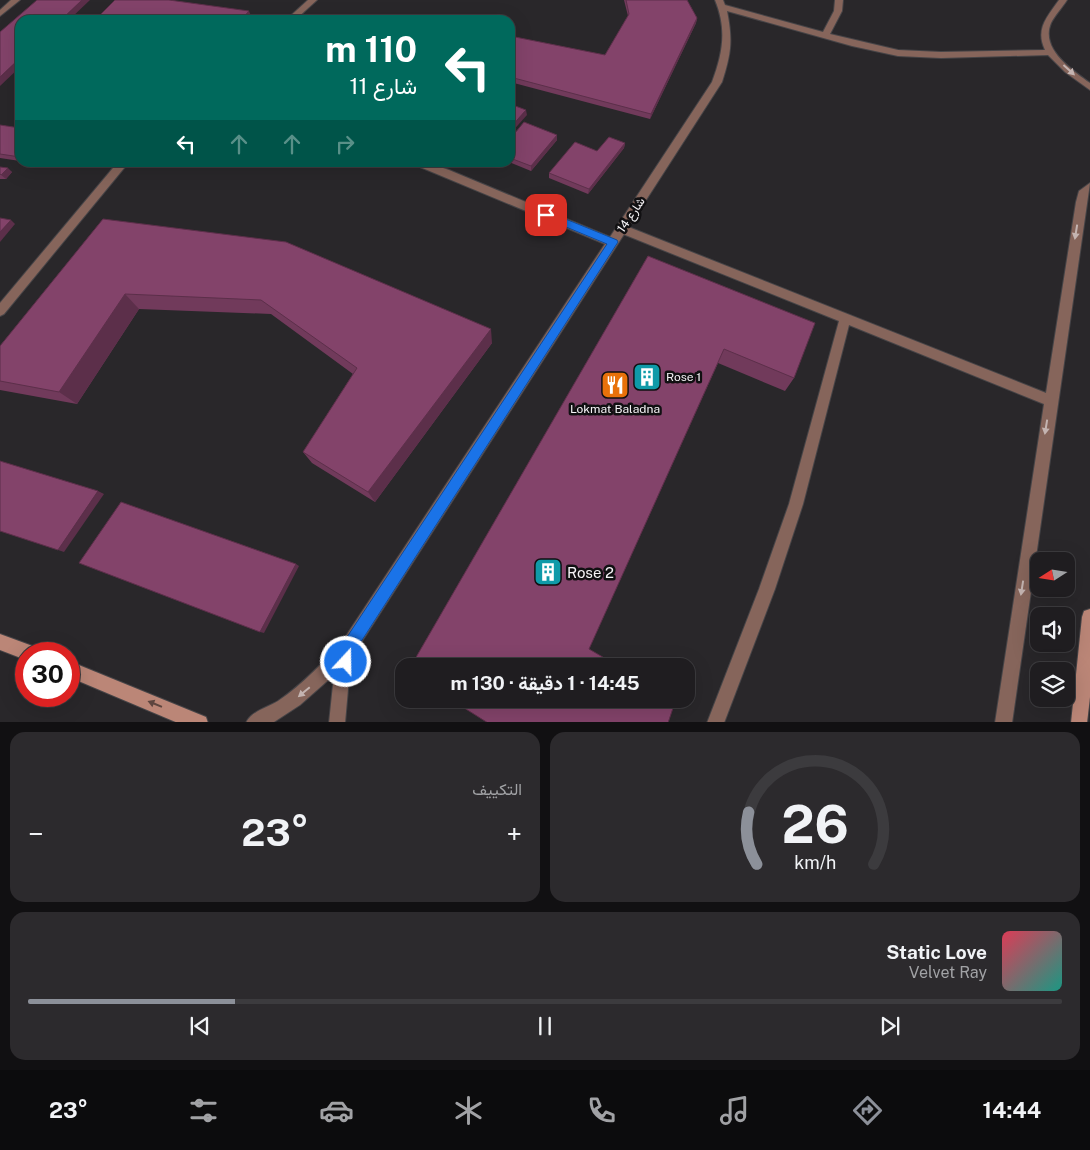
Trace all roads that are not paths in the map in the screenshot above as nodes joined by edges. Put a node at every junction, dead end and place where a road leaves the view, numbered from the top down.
1 (16, 0) edge
2 (313, 0) edge
3 (839, 0) edge
4 (1063, 0) edge
5 (720, 4) edge
6 (0, 14) edge
7 (296, 15) edge
8 (825, 36) junction
9 (1051, 52) junction
10 (1090, 87) edge
11 (120, 167) edge
12 (428, 167) edge
13 (1090, 186) edge
14 (622, 229) junction
15 (613, 242) junction
16 (0, 311) edge
17 (845, 319) junction
18 (1050, 400) junction
19 (1090, 617) edge
20 (0, 642) edge
21 (350, 645) junction
22 (15, 648) edge
23 (80, 673) edge
24 (200, 722) edge
25 (254, 722) edge
26 (337, 722) edge
27 (715, 722) edge
28 (1003, 722) edge
29 (1079, 722) edge

1 - 6 street
2 - 7 street
3 - 8 street
4 - 9 street
5 - 8 street
5 - 14 street, شارع 14
8 - 9 street
9 -> 10 street
11 - 16 street
12 - 15 street
13 -> 18 street
14 - 15 street, شارع 14
14 - 17 street
15 - 21 street, شارع 14
17 - 18 street
17 - 27 street
18 -> 28 street
19 - 29 street
20 - 22 street
21 -> 25 street, شارع 14
21 - 26 street, شارع 14
24 -> 23 street

